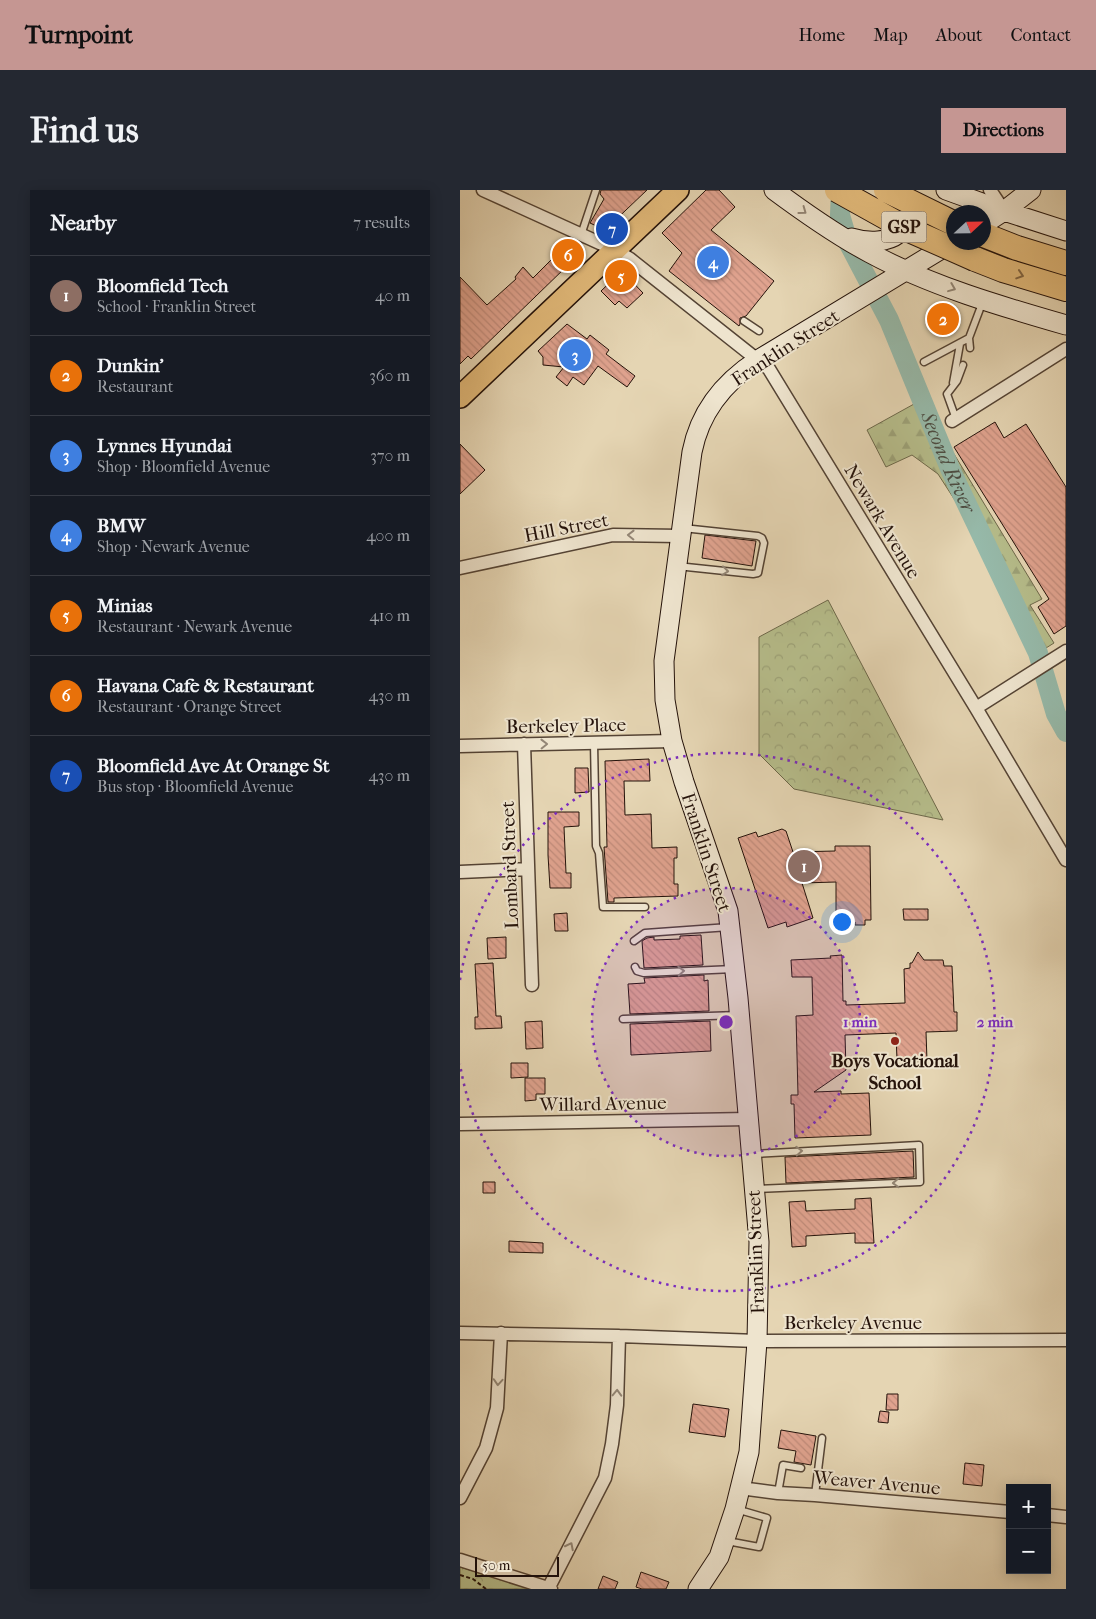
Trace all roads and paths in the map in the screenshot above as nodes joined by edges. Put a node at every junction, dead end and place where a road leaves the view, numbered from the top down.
1 (596, 190) edge
2 (678, 190) edge
3 (774, 190) edge
4 (837, 190) edge
5 (886, 190) edge
6 (899, 190) edge
7 (946, 190) edge
8 (990, 190) edge
9 (1031, 190) edge
10 (491, 192) edge
11 (1004, 211) junction
12 (946, 219) edge
13 (991, 228) edge
14 (1066, 232) edge
15 (581, 235) junction
16 (991, 235) edge
17 (867, 247) junction
18 (946, 247) edge
19 (615, 250) junction
20 (1066, 263) edge
21 (906, 270) junction
22 (1066, 289) edge
23 (984, 300) junction
24 (744, 321) dead end
25 (1066, 326) edge
26 (759, 331) dead end
27 (969, 338) junction
28 (960, 344) junction
29 (970, 348) dead end
30 (1066, 349) edge
31 (758, 360) junction
32 (924, 362) dead end
33 (963, 365) dead end
34 (953, 384) junction
35 (462, 392) edge
36 (953, 420) joint
37 (681, 532) junction
38 (676, 566) junction
39 (460, 568) edge
40 (1066, 652) edge
41 (976, 708) junction
42 (672, 741) junction
43 (594, 743) junction
44 (524, 744) junction
45 (460, 746) edge
46 (1066, 860) edge
47 (528, 870) junction
48 (460, 872) edge
49 (645, 908) dead end
50 (730, 926) junction
51 (634, 941) dead end
52 (635, 967) dead end
53 (735, 969) junction
54 (532, 985) dead end
55 (739, 1014) junction
56 (623, 1019) dead end
57 (748, 1119) junction
58 (460, 1124) edge
59 (751, 1154) junction
60 (754, 1189) junction
61 (460, 1332) edge
62 (501, 1333) junction
63 (619, 1336) junction
64 (1066, 1340) edge
65 (758, 1341) junction
66 (822, 1438) dead end
67 (801, 1468) dead end
68 (740, 1488) junction
69 (778, 1493) junction
70 (815, 1495) junction
71 (460, 1498) edge
72 (735, 1509) junction
73 (1006, 1512) edge
74 (1051, 1516) edge
75 (1066, 1517) edge
76 (725, 1541) junction
77 (460, 1560) edge
78 (460, 1575) edge
79 (486, 1589) edge
80 (549, 1589) edge
81 (698, 1589) edge

1 - 15 lane
2 - 19 main road
3 -> 17 main road
4 -> 22 highway, GSP, bridge
5 - 12 highway, GSP, bridge
6 - 17 main road
7 - 11 main road
8 - 11 street
9 - 11 main road
10 - 15 street, Newark Avenue
11 - 13 main road
11 - 14 main road
15 - 19 street, Newark Avenue
16 - 20 highway
17 - 21 main road
18 - 21 main road, Franklin Street
19 - 31 street, Newark Avenue
19 - 35 main road
21 -> 23 main road
21 - 31 main road, Franklin Street
23 - 25 main road
23 - 27 lane
24 - 26 lane
27 - 28 lane
27 - 29 lane
28 - 32 lane
28 - 34 lane
30 - 36 street
31 - 37 main road, Franklin Street
31 - 41 street, Newark Avenue
33 - 34 lane
34 - 36 lane
37 - 38 main road, Franklin Street
38 -> 37 lane
37 -> 39 street, Hill Street
38 - 42 main road, Franklin Street
40 - 41 street
41 - 46 street, Newark Avenue
42 - 43 street, Berkeley Place
42 - 50 main road, Franklin Street
44 -> 43 street, Berkeley Place
43 - 49 lane
44 - 45 street, Berkeley Place
44 - 47 street, Lombard Street
47 - 48 street
47 - 54 street, Lombard Street
50 - 51 lane
50 - 53 main road, Franklin Street
52 -> 53 lane
53 - 55 main road, Franklin Street
55 - 56 lane
55 - 57 main road, Franklin Street
57 - 58 street, Willard Avenue
57 - 59 main road, Franklin Street
59 - 60 main road, Franklin Street
59 -> 60 lane
60 - 65 main road, Franklin Street
61 - 62 street, Berkeley Avenue
62 - 63 street, Berkeley Avenue
62 -> 71 street
63 - 65 street, Berkeley Avenue
80 -> 63 street
64 - 65 street, Berkeley Avenue
65 - 68 main road, Franklin Street
66 - 70 lane
67 - 69 lane
68 - 69 street, Weaver Avenue
68 - 72 main road, Franklin Street
69 - 70 street, Weaver Avenue
70 - 73 street, Weaver Avenue
72 - 76 main road, Franklin Street
72 - 76 lane
74 - 75 street
76 - 81 main road, Franklin Street
77 - 80 street
78 - 79 path

